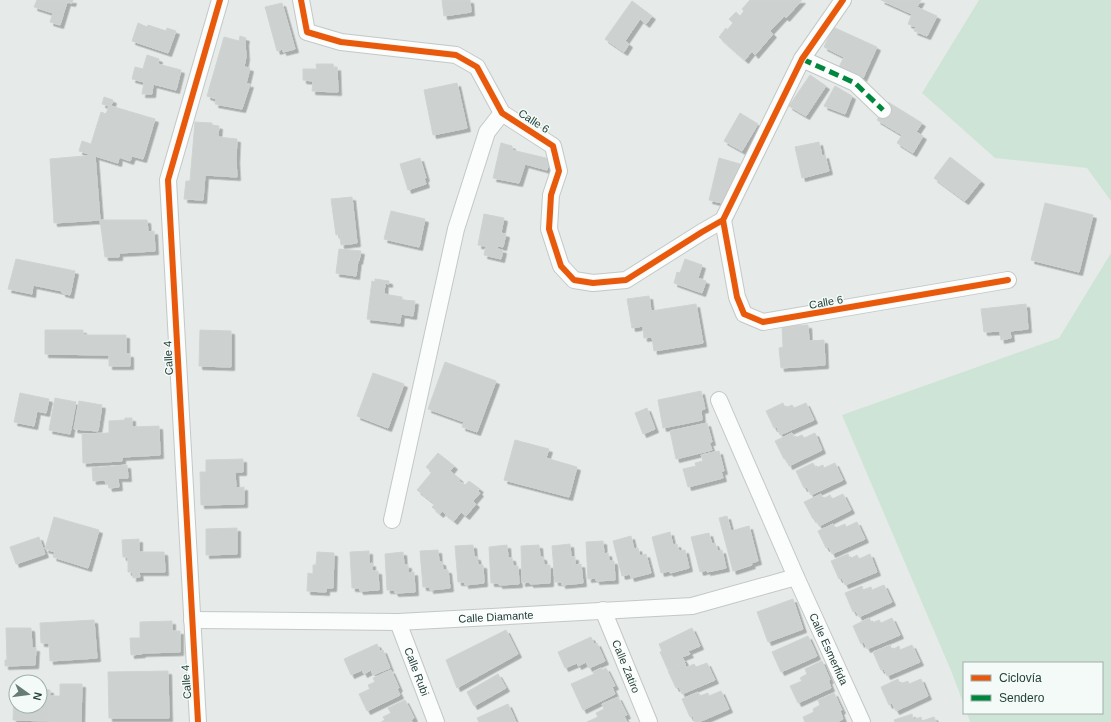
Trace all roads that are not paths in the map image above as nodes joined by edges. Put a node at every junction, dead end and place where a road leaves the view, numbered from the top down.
1 (220, 0) edge
2 (301, 0) edge
3 (843, 0) edge
4 (802, 59) junction
5 (882, 110) dead end
6 (502, 113) junction
7 (723, 220) junction
8 (1008, 280) dead end
9 (718, 400) dead end
10 (392, 520) dead end
11 (796, 577) junction
12 (603, 610) junction
13 (192, 620) junction
14 (398, 622) junction
15 (198, 722) edge
16 (436, 722) edge
17 (649, 722) edge
18 (862, 722) edge

1 - 13 street, Calle 4
2 - 6 street, Calle 6
3 - 4 street
4 - 5 street
4 - 7 street
6 - 7 street, Calle 6
6 - 10 street
7 - 8 street, Calle 6
9 - 11 street, Calle Esmerfida
11 - 12 street, Calle Diamante
11 - 18 street, Calle Esmerfida
12 - 14 street, Calle Diamante
12 - 17 street, Calle Zatiro
13 - 14 street, Calle Diamante
13 - 15 street, Calle 4
14 - 16 street, Calle Rubi

